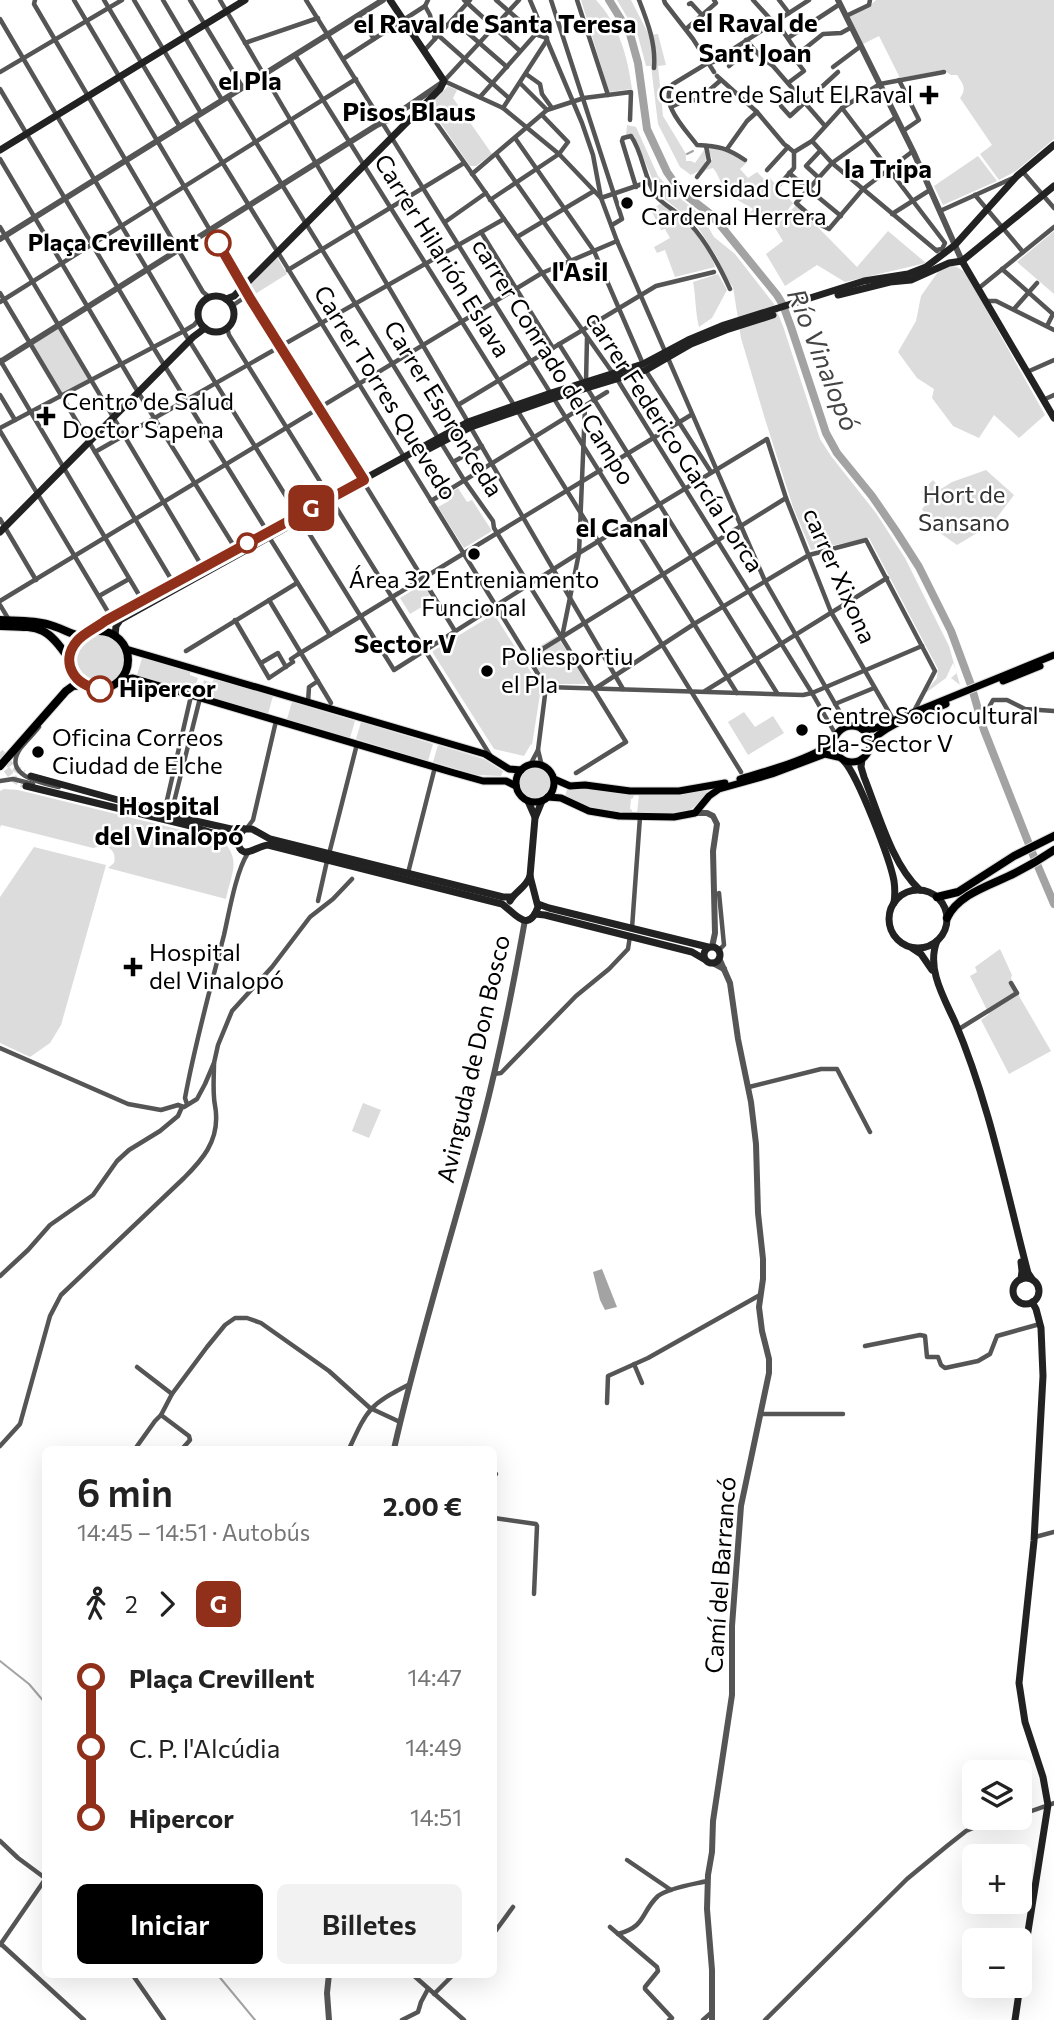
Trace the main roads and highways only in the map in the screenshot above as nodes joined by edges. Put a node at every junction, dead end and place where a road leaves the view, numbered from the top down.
1 (244, 0) edge
2 (390, 0) edge
3 (1054, 145) edge
4 (0, 150) edge
5 (1054, 186) edge
6 (946, 253) junction
7 (962, 261) junction
8 (949, 263) junction
9 (842, 291) junction
10 (226, 299) junction
11 (205, 327) junction
12 (1054, 418) edge
13 (2, 529) edge
14 (175, 586) junction
15 (3, 622) edge
16 (86, 634) junction
17 (115, 636) junction
18 (126, 649) junction
19 (1054, 658) edge
20 (69, 659) junction
21 (120, 680) junction
22 (84, 685) junction
23 (958, 697) junction
24 (862, 729) junction
25 (835, 737) junction
26 (870, 744) junction
27 (841, 759) junction
28 (862, 759) junction
29 (0, 766) edge
30 (521, 770) junction
31 (31, 776) tunnel mouth
32 (554, 779) junction
33 (26, 786) tunnel mouth
34 (516, 786) junction
35 (545, 799) junction
36 (527, 801) junction
37 (131, 807) junction
38 (535, 818) junction
39 (245, 829) junction
40 (258, 832) junction
41 (1054, 836) edge
42 (238, 845) junction
43 (259, 847) junction
44 (1054, 850) edge
45 (328, 857) junction
46 (530, 876) junction
47 (920, 890) junction
48 (519, 892) junction
49 (512, 897) junction
50 (937, 897) junction
51 (537, 900) junction
52 (894, 903) junction
53 (511, 912) junction
54 (536, 914) junction
55 (947, 918) junction
56 (631, 932) junction
57 (937, 942) junction
58 (912, 948) junction
59 (714, 953) junction
60 (704, 959) junction
61 (936, 976) junction
62 (975, 1078) junction
63 (1021, 1279) junction
64 (1032, 1279) junction
65 (1032, 1302) junction
66 (1051, 1805) edge
67 (1030, 1928) edge
68 (1018, 1998) edge
69 (1015, 2020) edge

1 - 4 main road
2 - 10 main road
3 - 6 main road
5 - 7 main road
6 - 8 main road
6 - 9 main road
7 - 8 main road
7 - 12 main road
8 - 9 main road
9 - 14 main road
10 - 11 main road
10 - 11 main road
11 - 13 main road
14 - 16 main road
14 - 17 main road
15 - 16 highway
15 - 20 highway
16 - 17 highway
16 - 20 highway
17 - 18 highway
18 - 21 highway
18 - 30 main road
19 - 23 main road
20 - 22 highway
21 - 22 highway
21 - 34 main road
22 - 29 highway
23 - 24 main road
23 - 26 main road
24 - 25 main road
24 - 26 main road
25 - 27 main road
25 - 32 main road
26 - 28 main road
27 - 28 main road
27 - 35 main road
27 - 52 main road
28 - 47 main road
30 - 32 main road
30 - 34 main road
31 - 37 main road
32 - 35 main road
33 - 37 main road
34 - 36 main road
35 - 36 main road
35 - 38 main road
36 - 38 main road
37 - 39 main road
37 - 42 main road
38 - 46 main road
39 - 40 main road
39 - 42 main road
40 - 43 main road
40 - 45 main road
41 - 50 highway
42 - 43 main road
43 - 45 main road
44 - 55 highway
45 - 49 main road
45 - 53 main road
46 - 48 main road
46 - 51 main road
47 - 50 main road
47 - 52 main road
48 - 49 main road
48 - 51 main road
49 - 53 main road
50 - 55 main road
51 - 54 main road
51 - 56 main road
52 - 58 main road
53 - 54 main road
54 - 56 main road
55 - 57 main road
56 - 59 main road
56 - 60 main road
57 - 58 main road
57 - 61 main road
58 - 61 main road
59 - 60 main road
59 - 60 main road
61 - 62 main road
62 - 63 main road
62 - 64 main road
63 - 64 main road
63 - 65 main road
64 - 65 main road
65 - 66 main road
66 - 67 main road
68 - 69 main road

